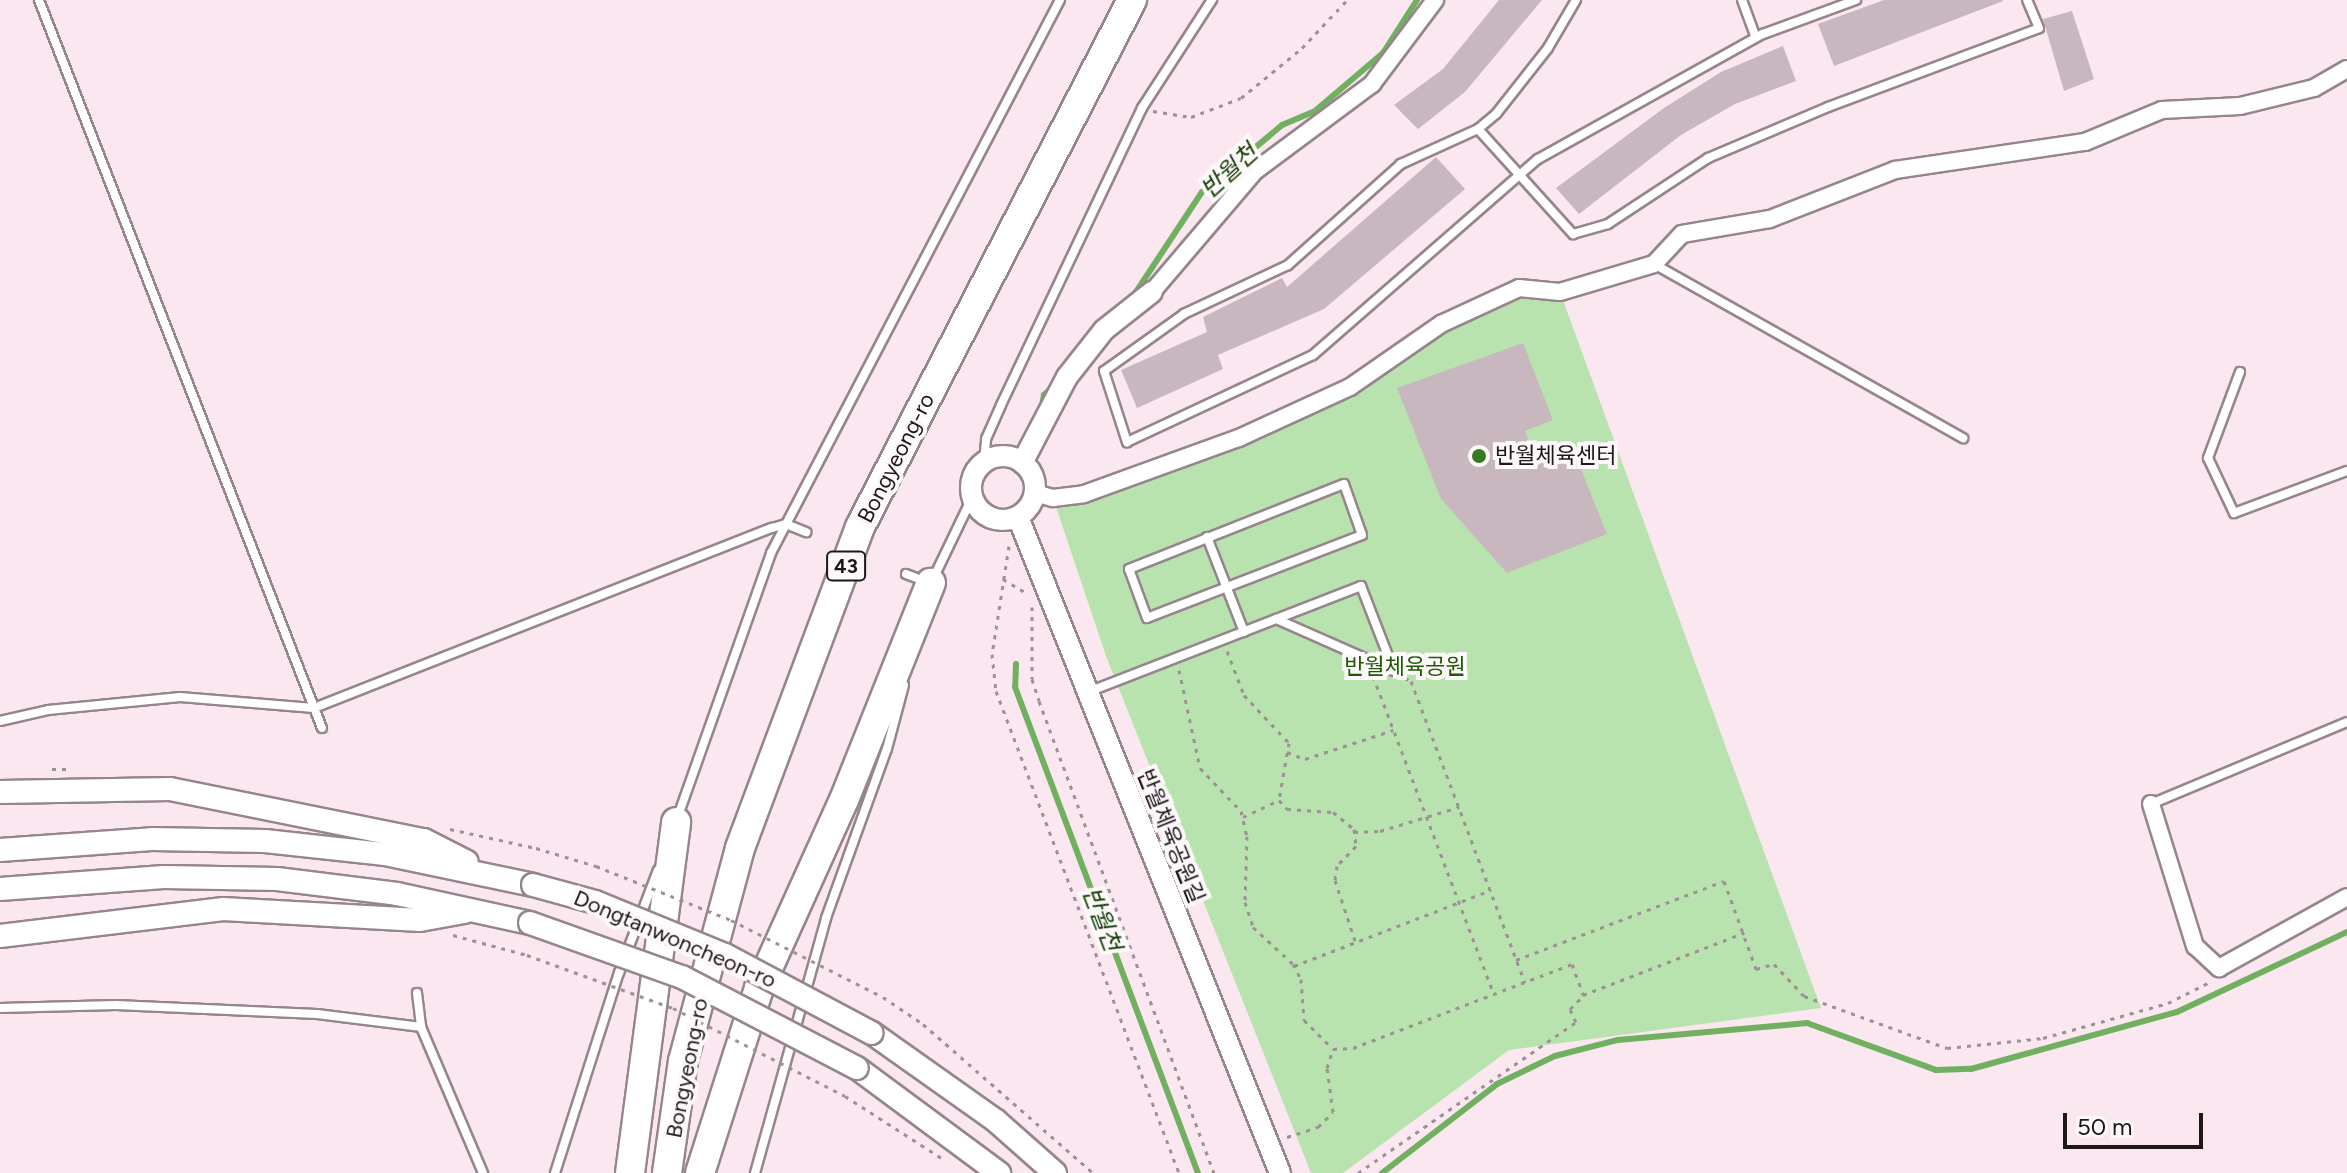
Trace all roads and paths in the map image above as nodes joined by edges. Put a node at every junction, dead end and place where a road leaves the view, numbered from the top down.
1 (39, 0) edge
2 (1060, 0) edge
3 (1132, 0) edge
4 (1212, 0) edge
5 (1347, 0) edge
6 (1435, 0) edge
7 (1576, 0) edge
8 (1742, 0) edge
9 (1856, 0) edge
10 (2027, 0) edge
11 (1756, 38) junction
12 (2347, 69) edge
13 (1142, 108) junction
14 (1478, 129) junction
15 (1517, 177) junction
16 (1654, 264) junction
17 (1152, 292) joint
18 (2240, 372) dead end
19 (1963, 438) dead end
20 (984, 463) junction
21 (1022, 463) junction
22 (2347, 471) edge
23 (1035, 493) junction
24 (973, 496) junction
25 (1018, 517) junction
26 (786, 524) junction
27 (806, 532) dead end
28 (1207, 537) junction
29 (1009, 546) dead end
30 (918, 579) junction
31 (1003, 579) junction
32 (1227, 588) junction
33 (1276, 619) junction
34 (1244, 632) junction
35 (1223, 640) junction
36 (1176, 658) junction
37 (1367, 659) junction
38 (1394, 671) junction
39 (1087, 693) junction
40 (314, 708) junction
41 (0, 721) edge
42 (2347, 722) edge
43 (322, 728) dead end
44 (1394, 730) junction
45 (1287, 752) junction
46 (0, 792) edge
47 (1279, 800) junction
48 (2151, 804) joint
49 (1459, 806) junction
50 (1243, 817) junction
51 (1427, 819) junction
52 (676, 822) junction
53 (1354, 832) junction
54 (536, 848) dead end
55 (0, 850) edge
56 (489, 873) junction
57 (0, 889) edge
58 (1491, 890) junction
59 (2347, 897) edge
60 (1459, 903) junction
61 (481, 909) junction
62 (1744, 933) junction
63 (0, 936) edge
64 (1356, 944) junction
65 (527, 955) dead end
66 (1516, 960) junction
67 (1294, 966) junction
68 (2219, 968) junction
69 (1525, 982) junction
70 (417, 993) dead end
71 (1494, 994) junction
72 (1583, 995) junction
73 (0, 1008) edge
74 (421, 1027) junction
75 (1333, 1049) junction
76 (1268, 1144) junction
77 (953, 1165) dead end
78 (483, 1173) edge
79 (555, 1173) edge
80 (630, 1173) edge
81 (667, 1173) edge
82 (700, 1173) edge
83 (755, 1173) edge
84 (999, 1173) edge
85 (1055, 1173) edge
86 (1093, 1173) edge
87 (1179, 1173) edge
88 (1214, 1173) edge
89 (1280, 1173) edge
90 (1358, 1173) edge

1 - 40 lane
2 - 26 lane
3 - 81 highway, Bongyeong-ro / 43
4 - 13 lane
5 - 13 path
6 - 17 street
7 - 14 lane
8 - 11 lane
9 - 11 lane
10 - 15 lane
11 - 15 lane
12 - 16 street
13 - 20 lane
14 - 15 lane
14 - 15 lane
16 - 19 lane
16 - 23 street
17 - 21 street
18 - 22 lane
20 - 21 street
20 - 24 street
21 - 23 street
23 - 25 street
24 - 25 street
24 - 30 lane
25 - 39 street, 반월체육공원길
26 - 27 lane
26 - 40 lane
26 - 52 lane
28 - 32 lane
28 - 32 lane
28 - 32 lane
29 - 31 path
30 - 82 highway
30 - 83 lane
31 - 87 path
31 - 88 path
32 - 34 lane
33 - 34 lane
33 - 37 lane
33 - 38 lane
34 - 35 lane
35 - 36 lane
35 - 45 path
36 - 39 lane
36 - 50 path
37 - 38 lane
37 - 44 path
38 - 49 path
39 - 76 street, 반월체육공원길
40 - 41 lane
40 - 43 lane
42 - 48 lane
44 - 45 path
44 - 51 path
45 - 47 path
46 - 56 main road
47 - 50 path
47 - 53 path
48 - 68 street
49 - 51 path
49 - 58 path
50 - 67 path
51 - 53 path
51 - 60 path
52 - 79 lane
52 - 80 highway
53 - 64 path
54 - 86 path, bridge
55 - 56 main road, Dongtanwoncheon-ro
56 - 85 main road, Dongtanwoncheon-ro, bridge
57 - 61 main road, Dongtanwoncheon-ro
58 - 60 path
58 - 66 path
59 - 68 street
60 - 64 path
60 - 71 path
61 - 63 main road
61 - 84 main road, Dongtanwoncheon-ro, bridge
62 - 66 path
62 - 68 path
62 - 72 path
64 - 67 path
65 - 77 path, bridge
66 - 69 path
67 - 75 path
69 - 71 path
69 - 72 path
70 - 74 lane
71 - 75 path
72 - 90 path
73 - 74 lane
74 - 78 lane
75 - 76 path
76 - 89 street, 반월체육공원길

